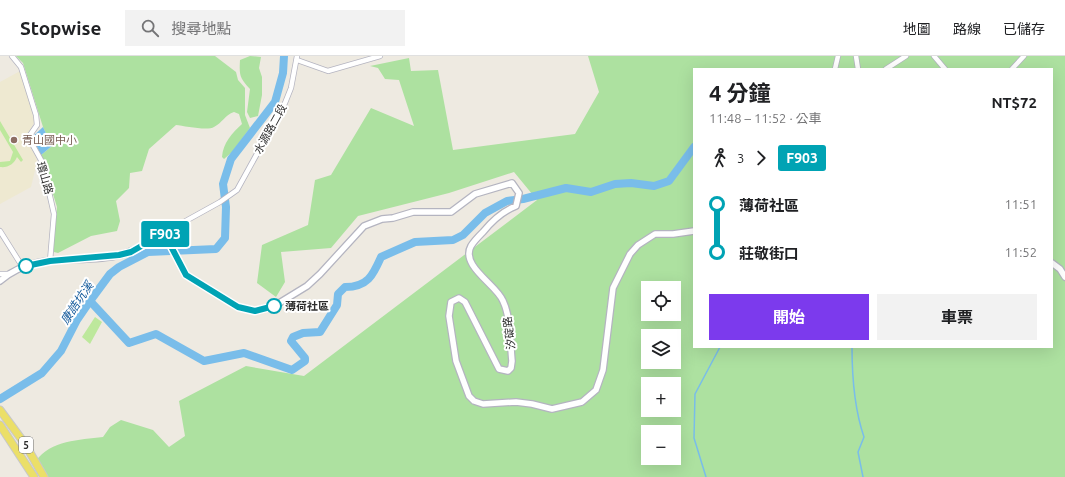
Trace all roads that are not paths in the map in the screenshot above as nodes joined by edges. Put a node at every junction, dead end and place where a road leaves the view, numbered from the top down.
1 (12, 56) edge
2 (380, 56) edge
3 (838, 56) edge
4 (856, 56) edge
5 (906, 56) edge
6 (934, 56) edge
7 (1024, 56) edge
8 (297, 58) edge
9 (835, 68) edge
10 (858, 68) edge
11 (888, 68) edge
12 (945, 68) edge
13 (1013, 68) edge
14 (0, 231) edge
15 (693, 231) edge
16 (164, 233) junction
17 (50, 261) junction
18 (1053, 264) edge
19 (22, 266) junction
20 (0, 274) edge
21 (9, 274) junction
22 (1065, 277) edge
23 (0, 281) edge
24 (2, 412) edge
25 (10, 422) junction
26 (0, 426) edge
27 (34, 477) edge
28 (44, 477) edge

1 - 17 street, 環山路
2 - 8 street
3 - 9 street
4 - 10 street
5 - 11 street
6 - 12 street
7 - 13 street
8 - 16 street, 水源路二段
14 - 19 street
15 - 16 street, 汐碇路
16 - 17 street
17 - 19 street
18 - 22 street
19 - 21 street
20 - 21 street
21 - 23 street
24 - 25 main road, 5
25 - 26 main road, 5
25 - 28 main road, 5
26 - 27 main road, 5

